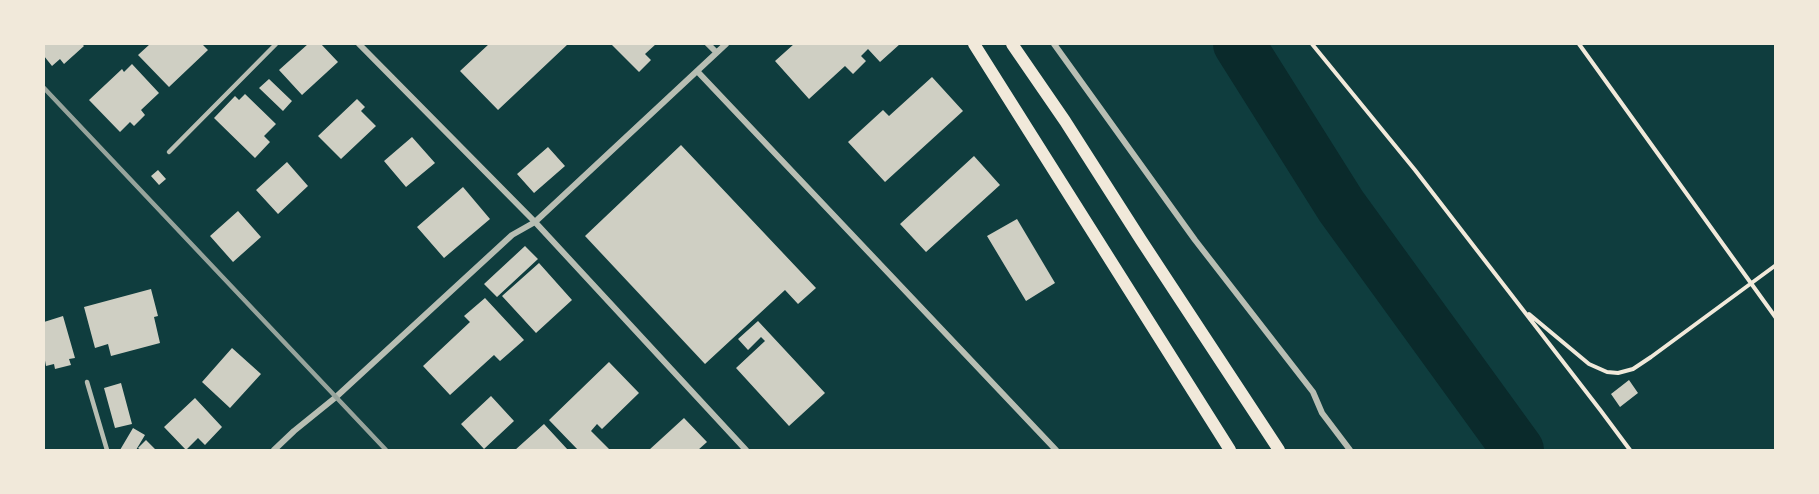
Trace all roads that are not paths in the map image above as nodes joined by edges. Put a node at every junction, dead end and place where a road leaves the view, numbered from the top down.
1 (276, 44) edge
2 (358, 44) edge
3 (708, 44) edge
4 (726, 44) edge
5 (974, 44) edge
6 (1012, 44) edge
7 (1054, 44) edge
8 (716, 52) junction
9 (697, 71) junction
10 (169, 152) dead end
11 (535, 222) junction
12 (87, 382) dead end
13 (107, 450) edge
14 (274, 450) edge
15 (746, 450) edge
16 (1056, 450) edge
17 (1230, 450) edge
18 (1279, 450) edge
19 (1350, 450) edge

1 - 10 lane
2 - 11 street
3 - 8 street
4 - 8 street
5 - 17 main road
6 - 18 main road
7 - 19 street
8 - 9 street
9 - 11 street
9 - 16 street
11 - 14 street
11 - 15 street
12 - 13 lane

